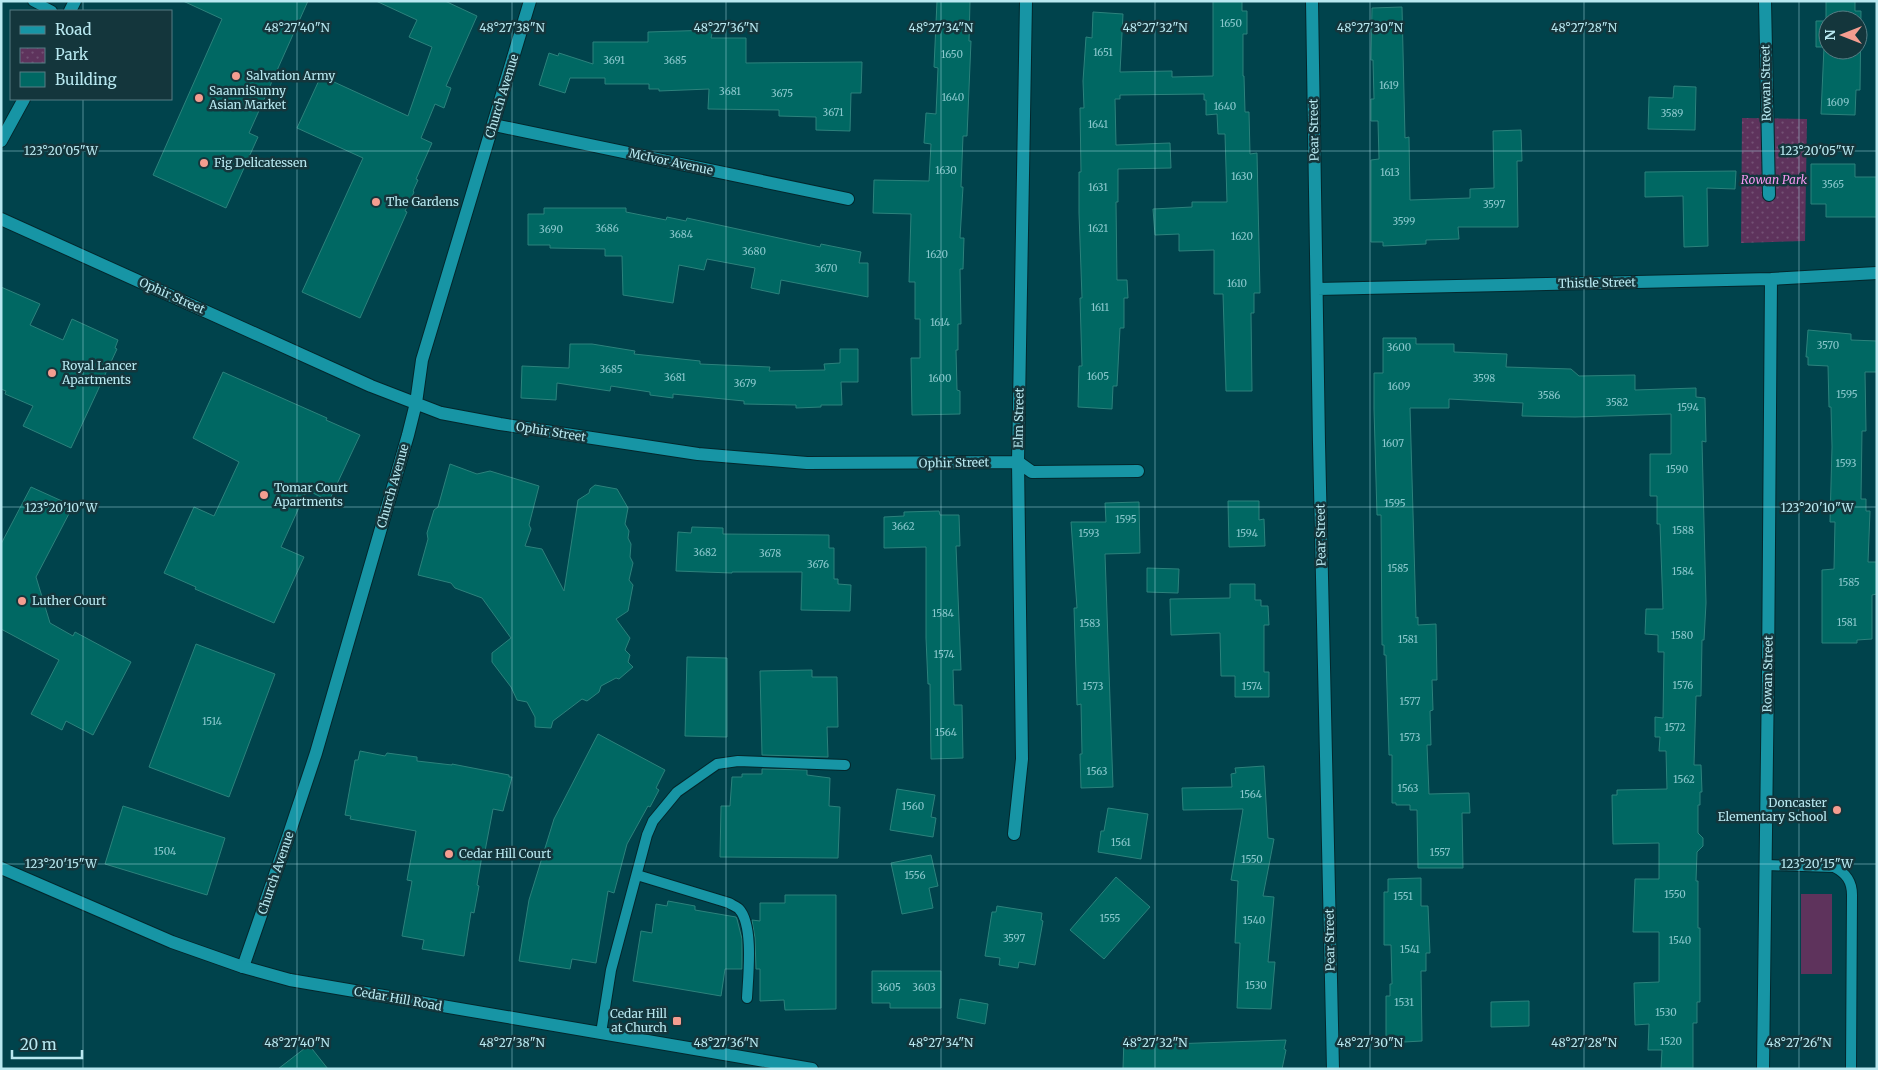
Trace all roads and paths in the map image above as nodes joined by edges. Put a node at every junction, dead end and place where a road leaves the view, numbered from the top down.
1 (33, 1) edge
2 (530, 1) edge
3 (1026, 1) edge
4 (1312, 1) edge
5 (1765, 1) edge
6 (50, 10) edge
7 (23, 100) edge
8 (494, 125) junction
9 (1, 141) edge
10 (1769, 195) dead end
11 (848, 199) dead end
12 (1, 219) edge
13 (1877, 273) edge
14 (1770, 279) junction
15 (1317, 289) junction
16 (416, 403) junction
17 (1018, 462) junction
18 (1138, 471) dead end
19 (844, 765) dead end
20 (1014, 834) dead end
21 (1766, 865) junction
22 (1, 868) edge
23 (637, 875) junction
24 (243, 967) junction
25 (747, 998) dead end
26 (601, 1033) junction
27 (812, 1069) edge
28 (1333, 1069) edge
29 (1763, 1069) edge
30 (1850, 1069) edge

1 - 6 lane
2 - 8 street, Church Avenue
3 - 17 street, Elm Street
4 - 15 street, Pear Street
5 - 10 street, Rowan Street
7 - 9 street
8 - 11 street, McIvor Avenue
8 - 16 street, Church Avenue
12 - 16 street, Ophir Street
13 - 14 street, Thistle Street
14 - 15 street, Thistle Street
14 - 21 street, Rowan Street
15 - 28 street, Pear Street
16 - 17 street, Ophir Street
16 - 24 street, Church Avenue
17 - 18 street, Ophir Street
17 - 20 street, Elm Street
19 - 23 lane
21 - 29 street, Rowan Street
21 - 30 lane
22 - 24 street, Cedar Hill Road
23 - 25 lane
23 - 26 lane
24 - 26 street, Cedar Hill Road
26 - 27 street, Cedar Hill Road

